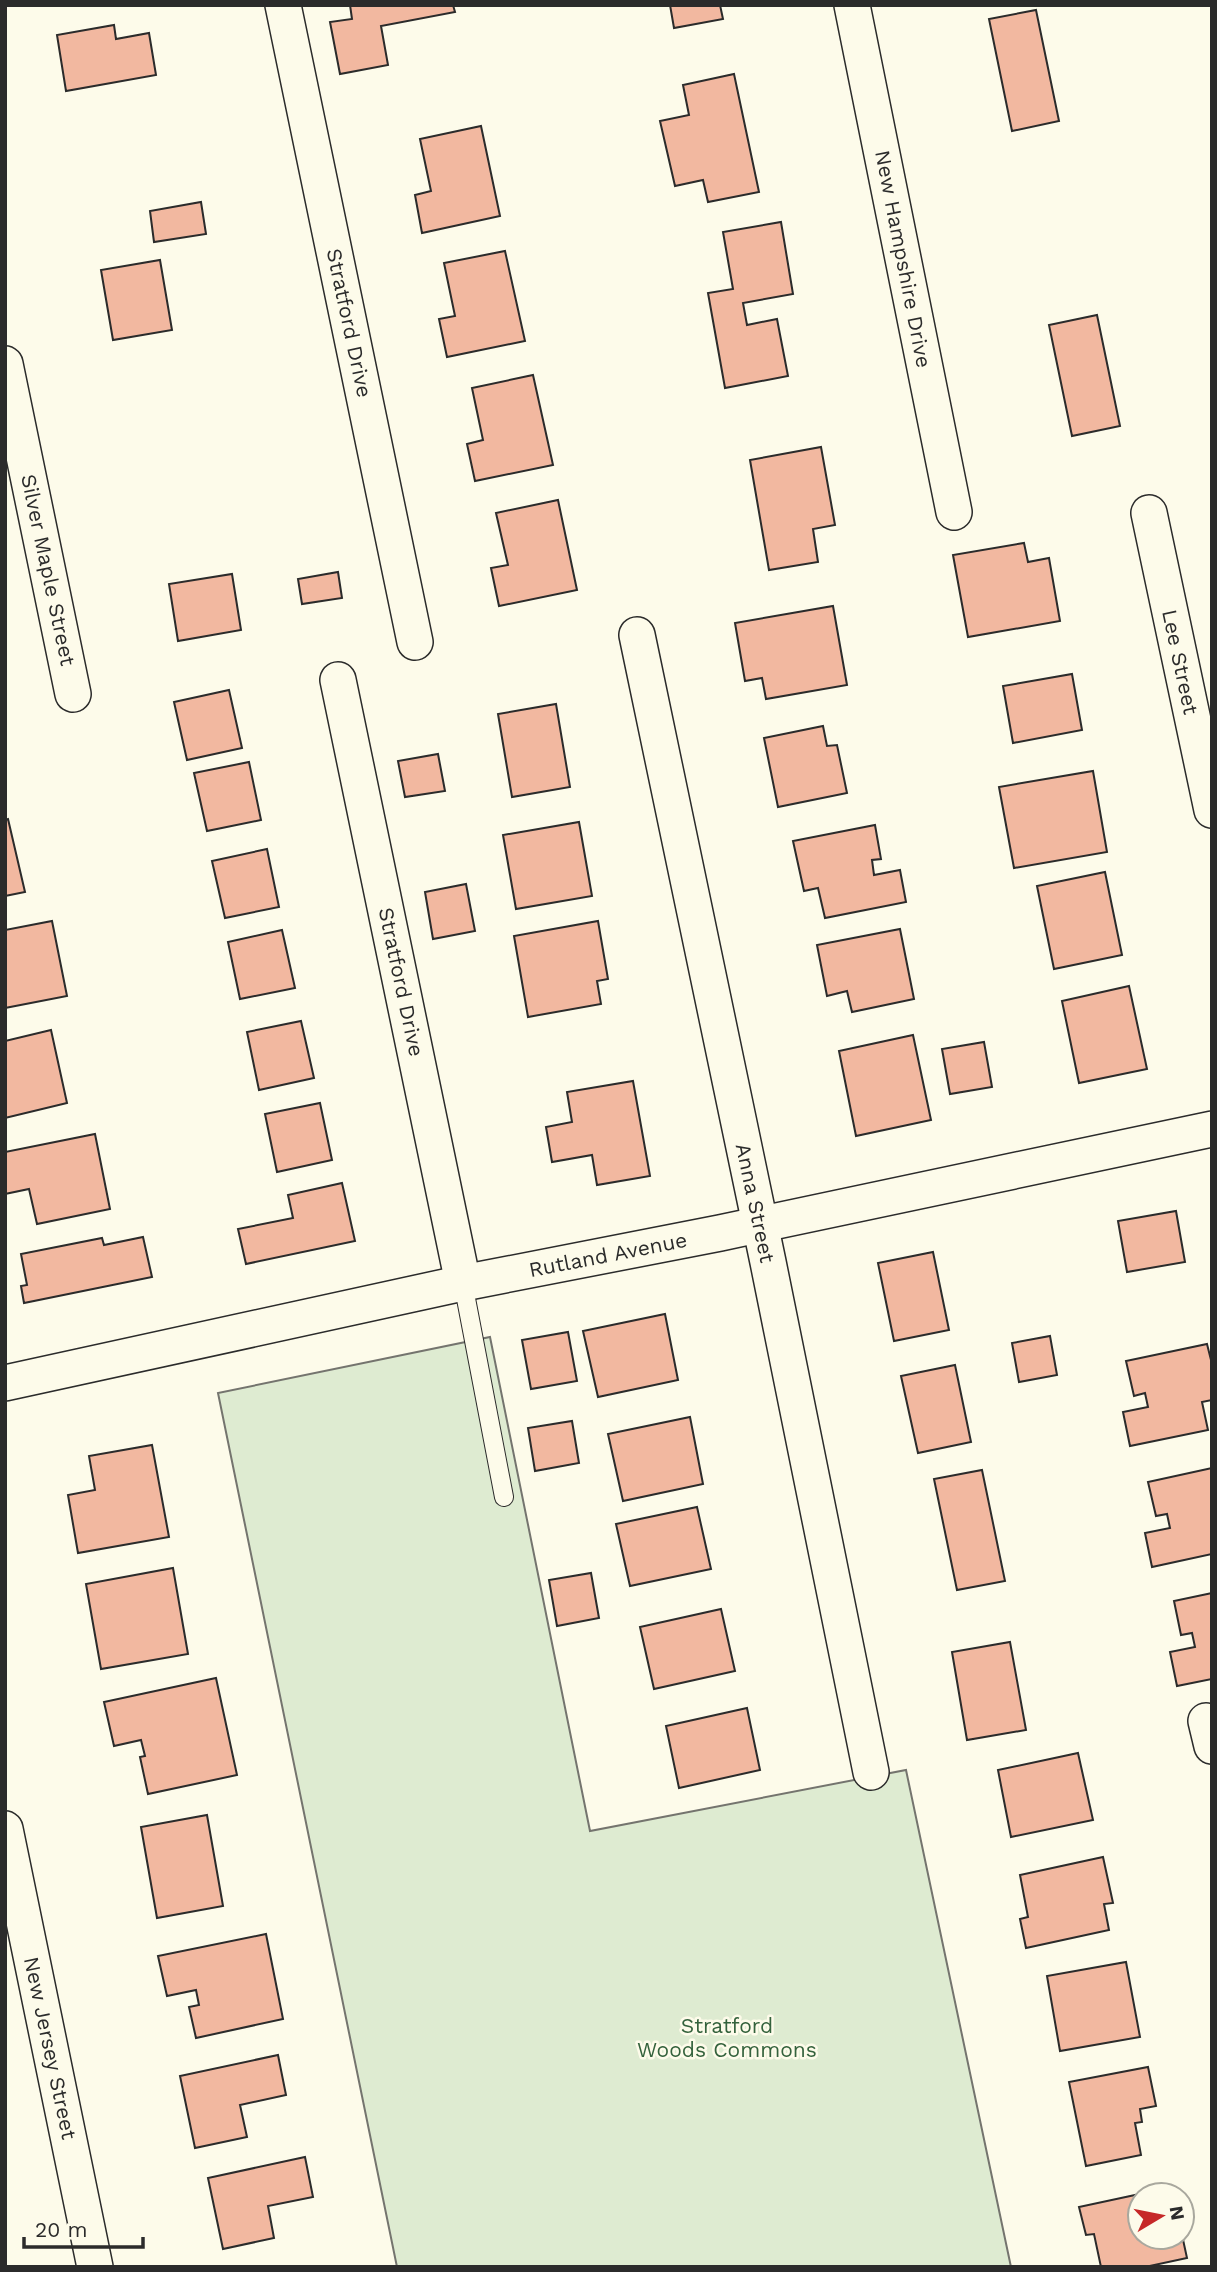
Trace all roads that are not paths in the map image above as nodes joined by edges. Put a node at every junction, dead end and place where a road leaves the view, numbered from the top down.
1 (282, 5) edge
2 (852, 5) edge
3 (5, 364) edge
4 (954, 512) dead end
5 (1149, 513) dead end
6 (637, 635) dead end
7 (415, 642) dead end
8 (338, 680) dead end
9 (73, 694) dead end
10 (1212, 810) edge
11 (1212, 1129) edge
12 (760, 1224) junction
13 (463, 1283) junction
14 (5, 1383) edge
15 (504, 1497) dead end
16 (871, 1772) dead end
17 (5, 1829) edge
18 (95, 2267) edge

1 - 7 street, Stratford Drive
2 - 4 street, New Hampshire Drive
3 - 9 street, Silver Maple Street
5 - 10 street, Lee Street
6 - 12 street, Anna Street
8 - 13 street, Stratford Drive
11 - 12 street, Rutland Avenue
12 - 13 street, Rutland Avenue
12 - 16 street, Anna Street
13 - 14 street, Rutland Avenue
13 - 15 lane
17 - 18 street, New Jersey Street

